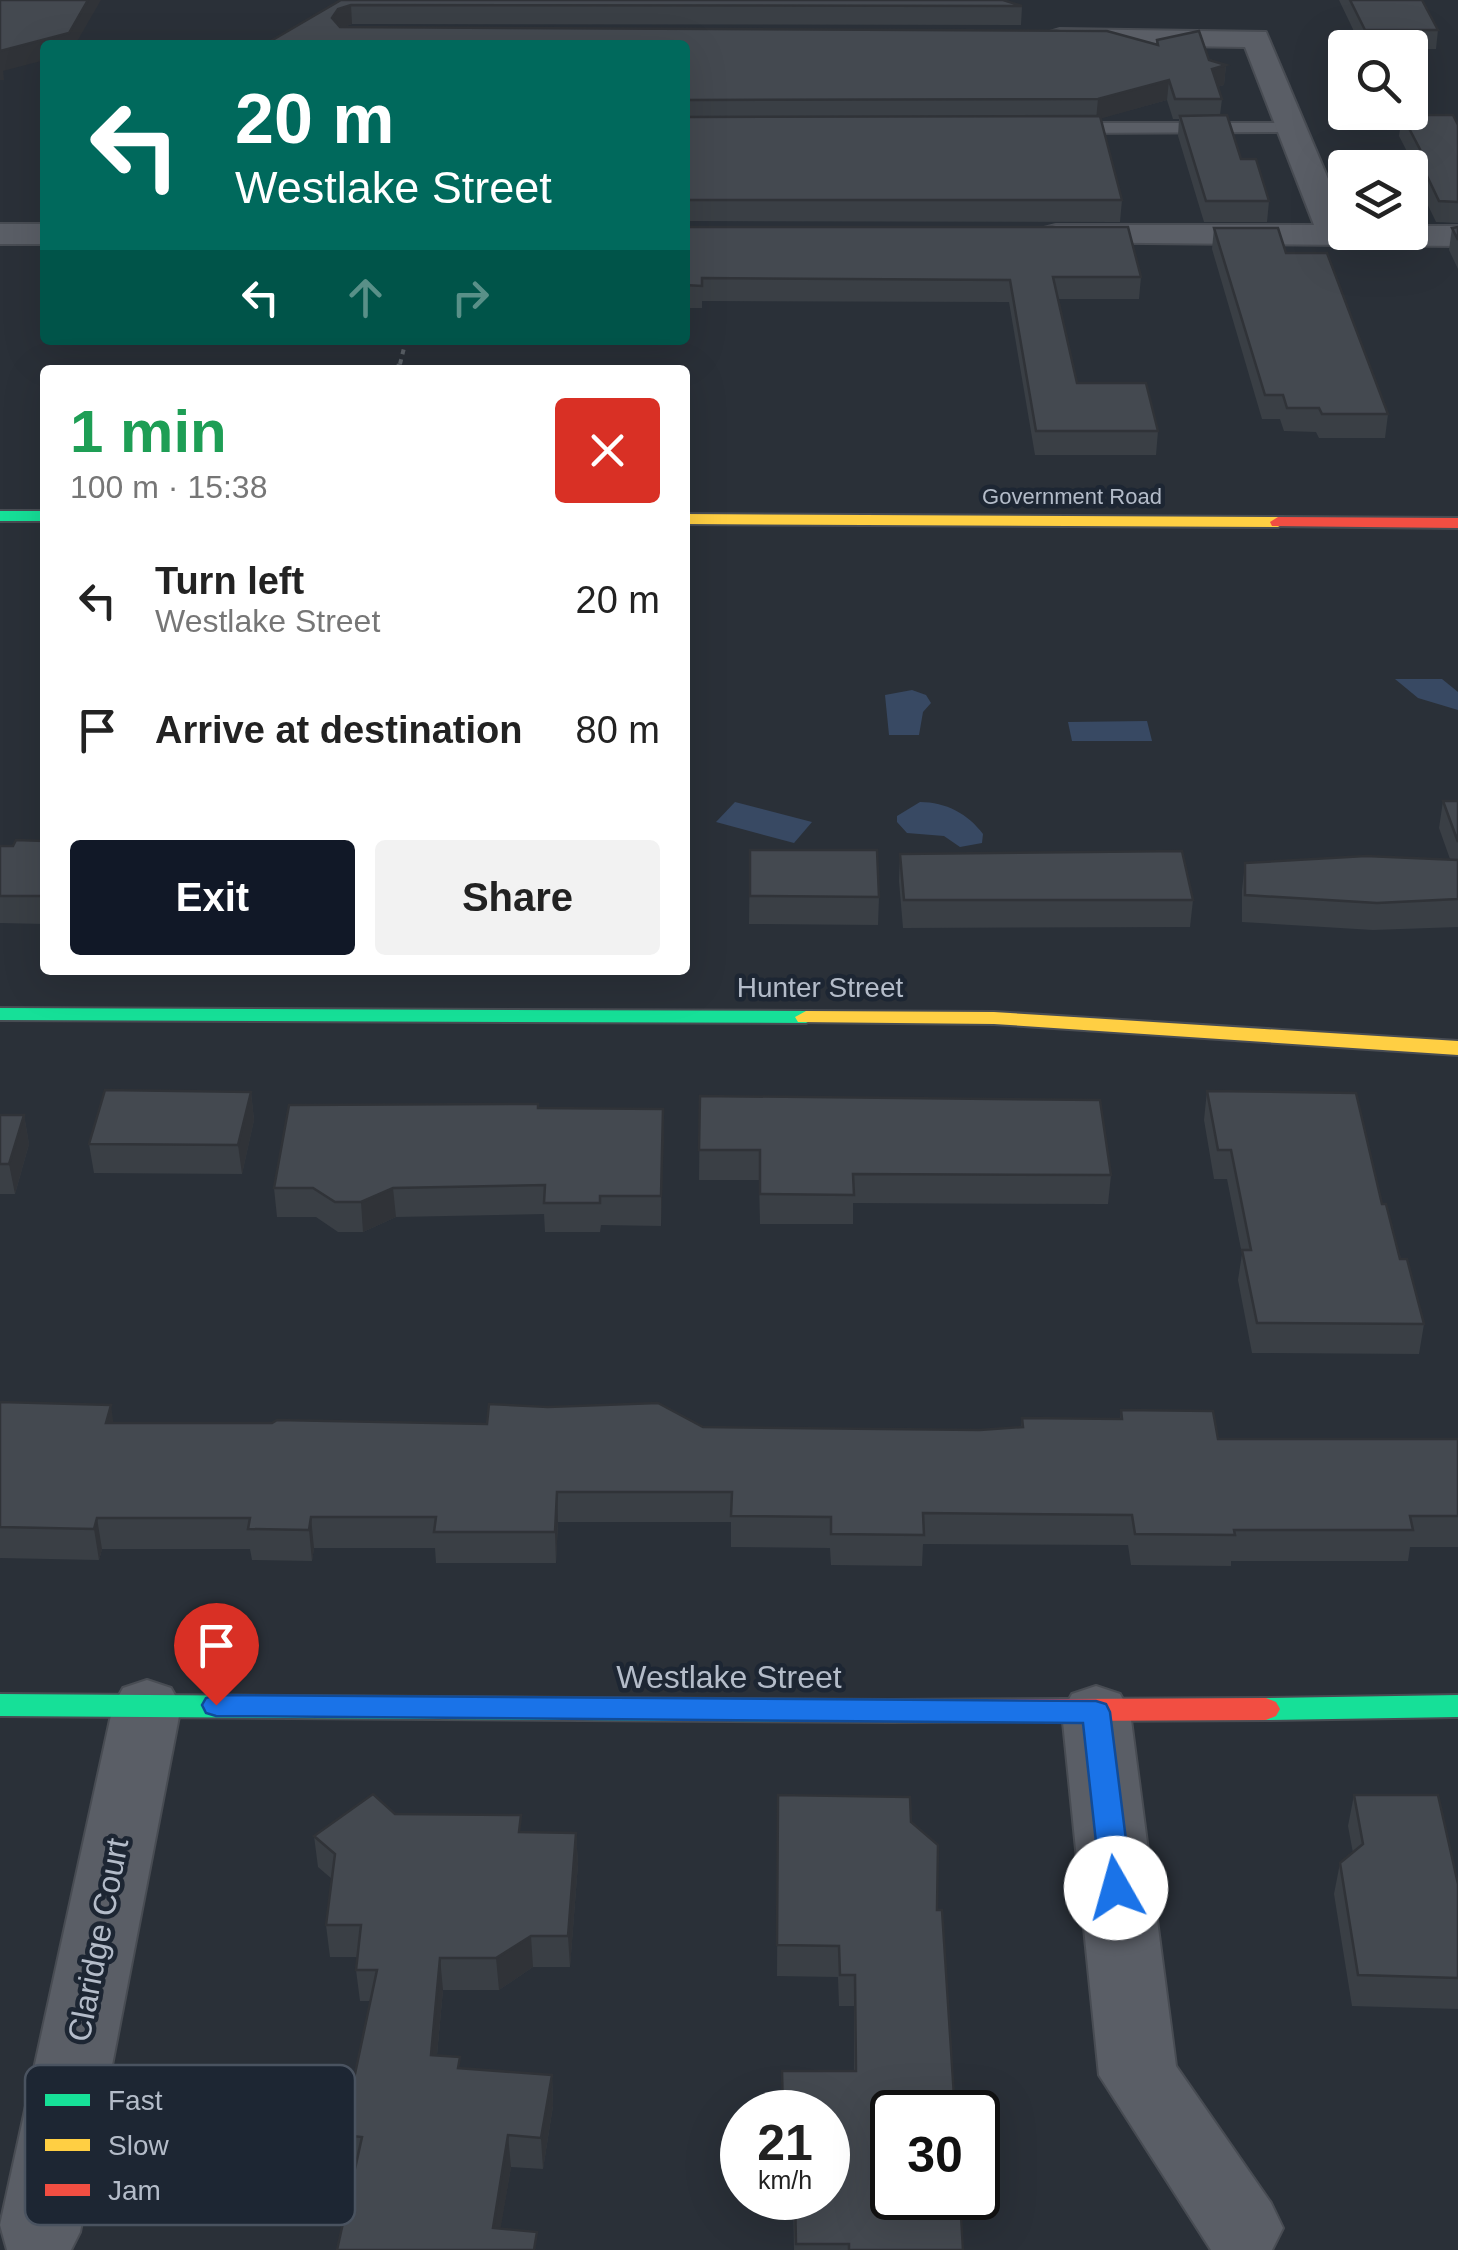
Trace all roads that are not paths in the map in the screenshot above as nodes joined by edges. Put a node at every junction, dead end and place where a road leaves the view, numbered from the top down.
1 (1040, 38) edge
2 (1056, 128) edge
3 (1293, 128) junction
4 (1328, 218) edge
5 (0, 234) edge
6 (40, 234) edge
7 (1020, 236) edge
8 (1328, 236) edge
9 (1428, 236) edge
10 (1458, 236) edge
11 (0, 516) edge
12 (40, 516) edge
13 (690, 519) edge
14 (1458, 523) edge
15 (0, 1014) edge
16 (1458, 1048) edge
17 (0, 1705) edge
18 (147, 1706) junction
19 (1458, 1706) edge
20 (1096, 1712) junction
21 (73, 2065) edge
22 (40, 2225) edge
23 (1242, 2228) dead end
24 (39, 2232) dead end

1 - 3 street
2 - 3 lane
3 - 4 street
5 - 6 street
7 - 8 street
9 - 10 street
11 - 12 street
13 - 14 street, Government Road
15 - 16 street, Hunter Street
17 - 18 street, Westlake Street
18 - 20 street, Westlake Street
18 - 21 street, Claridge Court
19 - 20 street, Westlake Street
20 - 23 street
22 - 24 street, Claridge Court

